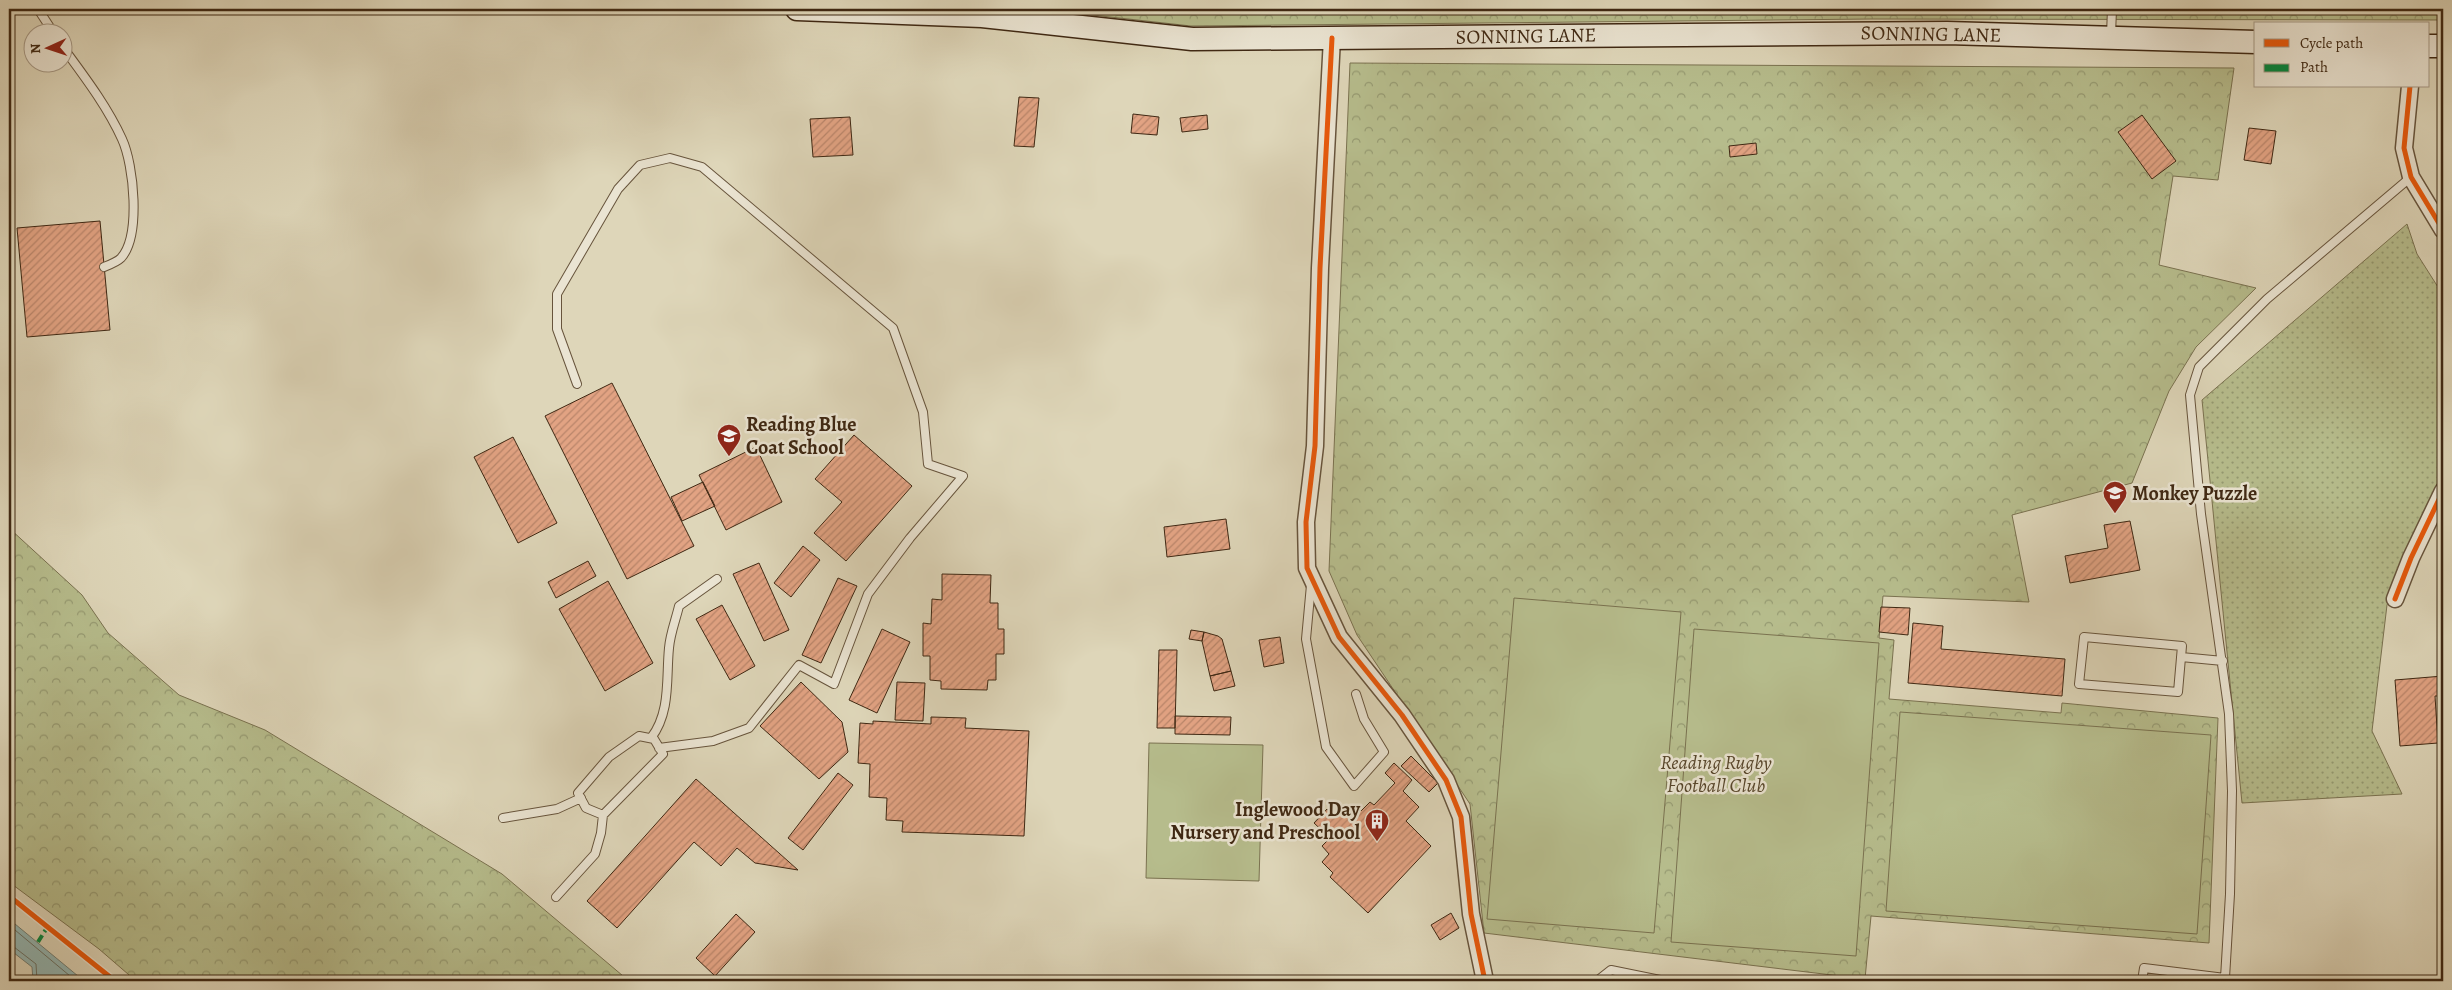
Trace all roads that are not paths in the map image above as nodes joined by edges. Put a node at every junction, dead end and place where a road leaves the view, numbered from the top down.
1 (38, 9) edge
2 (797, 9) edge
3 (2112, 9) edge
4 (996, 13) edge
5 (46, 22) edge
6 (1332, 38) junction
7 (2111, 39) junction
8 (2254, 42) edge
9 (2430, 46) edge
10 (2443, 46) edge
11 (72, 60) edge
12 (2410, 88) edge
13 (2411, 177) junction
14 (2443, 230) edge
15 (104, 267) dead end
16 (577, 384) dead end
17 (2443, 491) edge
18 (1312, 578) junction
19 (717, 579) dead end
20 (2395, 599) dead end
21 (2181, 657) junction
22 (2223, 661) junction
23 (1356, 694) dead end
24 (651, 738) junction
25 (659, 748) junction
26 (581, 798) junction
27 (603, 815) junction
28 (503, 818) dead end
29 (556, 897) dead end
30 (2225, 980) edge
31 (1485, 981) edge
32 (1597, 981) edge
33 (1665, 981) edge
34 (2142, 981) edge

1 - 5 lane
2 - 4 main road, SONNING LANE
3 - 7 lane
4 - 6 main road, SONNING LANE
6 - 7 main road, SONNING LANE
6 - 18 street
7 - 8 main road, SONNING LANE
9 - 10 main road
11 - 15 lane
12 - 13 street
13 - 14 street
13 - 22 lane
16 - 25 lane
17 - 20 street
18 - 23 lane
18 - 31 street
19 - 24 lane
21 - 21 lane
21 - 22 lane
22 - 30 lane
24 - 25 lane
24 - 26 lane
25 - 27 lane
26 - 27 lane
26 - 28 lane
27 - 29 lane
30 - 34 lane
32 - 33 lane

